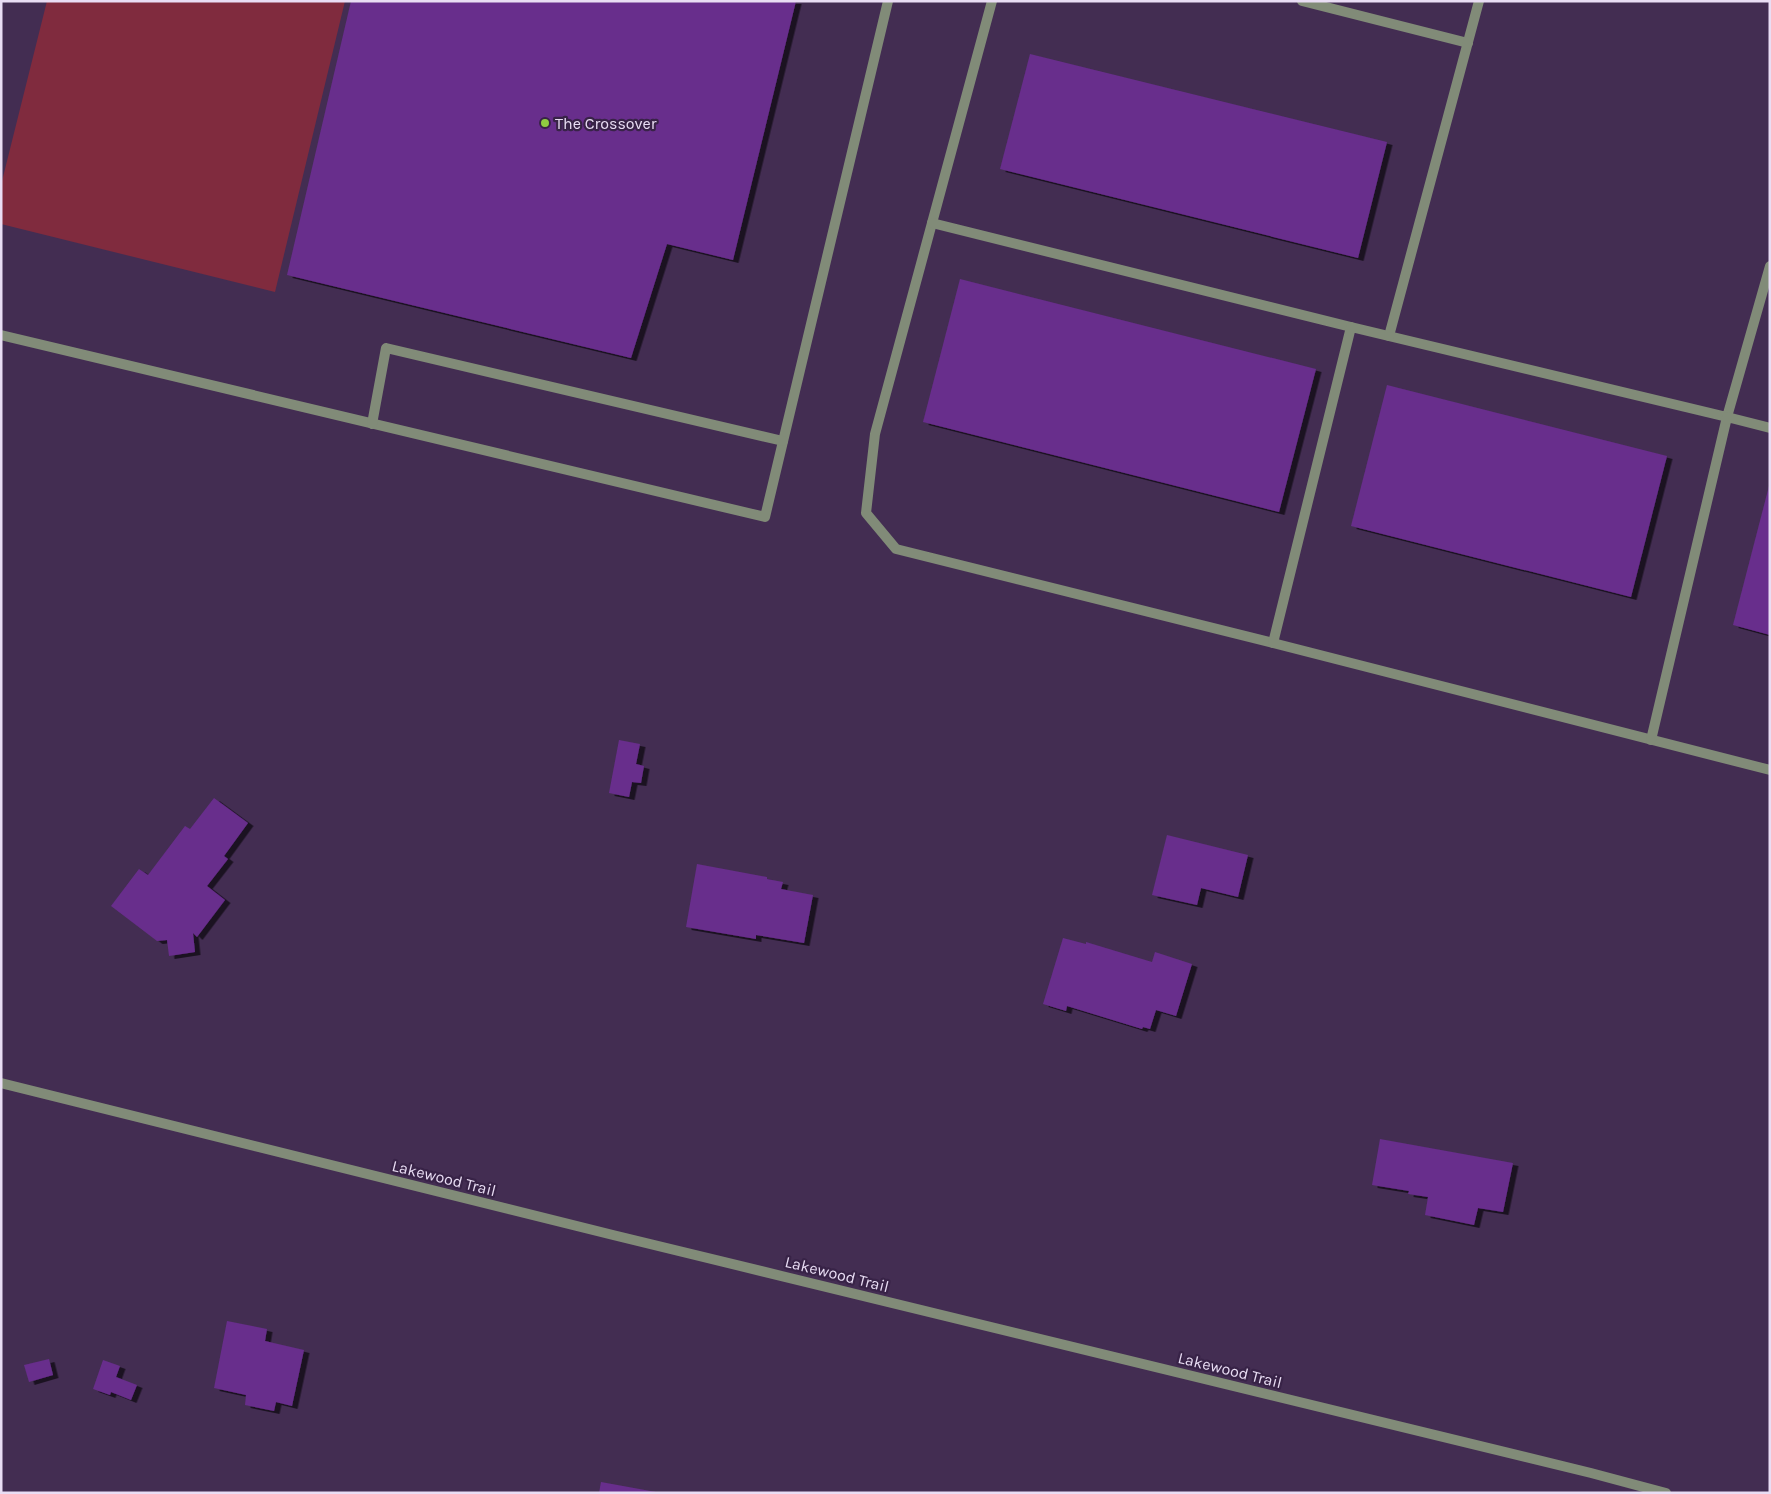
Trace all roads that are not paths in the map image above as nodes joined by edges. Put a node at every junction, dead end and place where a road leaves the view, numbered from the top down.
1 (888, 1) edge
2 (992, 1) edge
3 (1302, 1) edge
4 (1479, 1) edge
5 (1468, 43) junction
6 (932, 223) junction
7 (1770, 266) edge
8 (1351, 327) junction
9 (1, 335) edge
10 (1389, 336) junction
11 (1726, 417) junction
12 (372, 424) junction
13 (1770, 428) edge
14 (783, 441) junction
15 (1273, 643) junction
16 (1652, 740) junction
17 (1770, 770) edge
18 (1, 1083) edge
19 (1666, 1493) edge

1 - 14 street
2 - 6 street
3 - 5 street
4 - 5 street
5 - 10 street
6 - 8 street
6 - 15 street
7 - 11 street
8 - 10 street
8 - 15 street
9 - 12 street
10 - 11 street
11 - 13 street
11 - 16 street
12 - 14 street
12 - 14 street
15 - 16 street
16 - 17 street
18 - 19 street, Lakewood Trail

